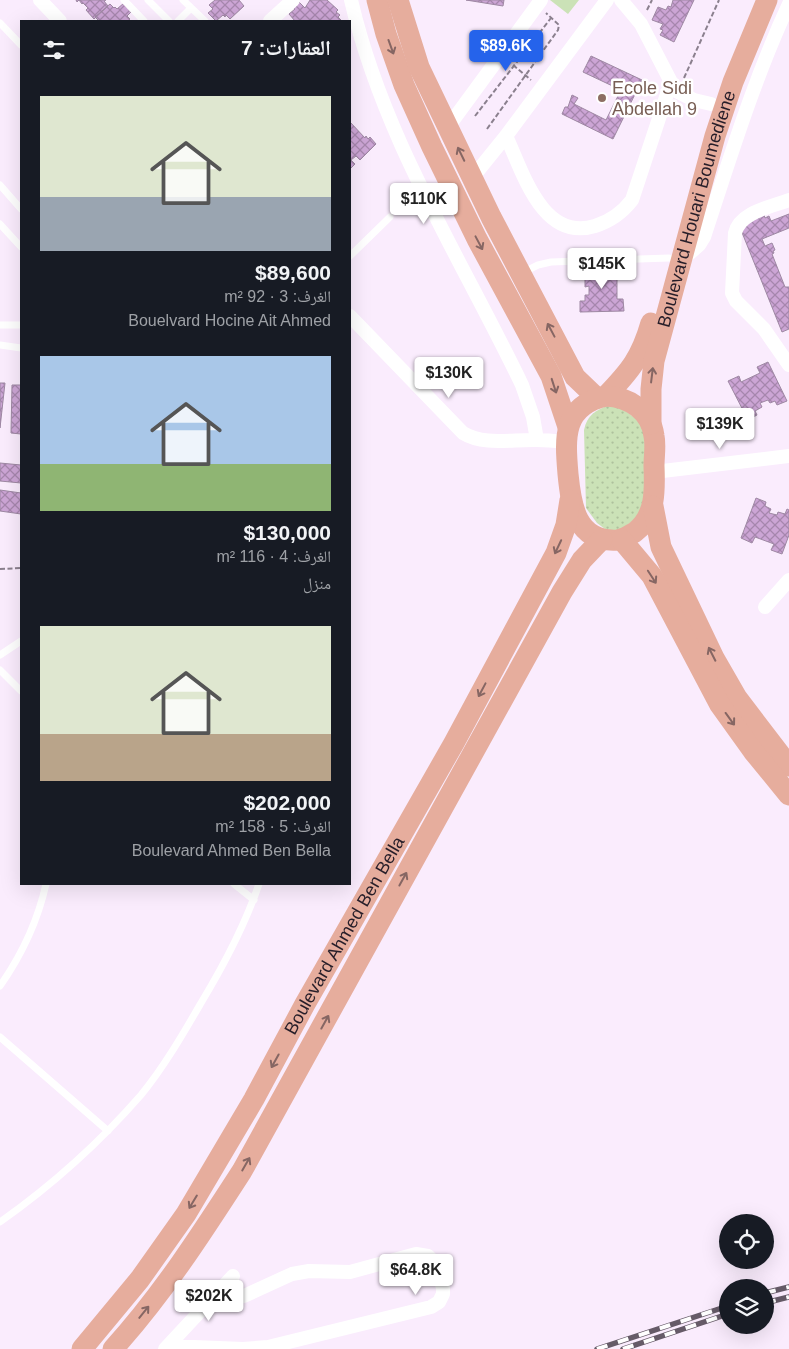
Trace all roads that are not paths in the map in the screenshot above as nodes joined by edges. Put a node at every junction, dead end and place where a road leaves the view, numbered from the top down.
1 (40, 0) edge
2 (124, 0) edge
3 (148, 0) edge
4 (183, 0) edge
5 (293, 0) edge
6 (351, 0) edge
7 (377, 0) edge
8 (398, 0) edge
9 (607, 0) edge
10 (621, 0) edge
11 (754, 0) edge
12 (767, 0) edge
13 (539, 2) edge
14 (789, 4) edge
15 (191, 8) junction
16 (59, 20) edge
17 (143, 20) edge
18 (168, 20) edge
19 (179, 20) edge
20 (204, 20) edge
21 (271, 20) edge
22 (0, 22) edge
23 (20, 44) edge
24 (674, 87) junction
25 (711, 104) junction
26 (448, 127) junction
27 (506, 136) junction
28 (472, 178) junction
29 (0, 185) edge
30 (789, 200) edge
31 (20, 208) edge
32 (390, 217) dead end
33 (0, 224) edge
34 (20, 246) edge
35 (351, 255) edge
36 (676, 259) junction
37 (521, 274) junction
38 (351, 317) edge
39 (0, 325) edge
40 (20, 325) edge
41 (0, 345) edge
42 (20, 348) edge
43 (789, 365) edge
44 (602, 397) junction
45 (651, 424) junction
46 (566, 434) junction
47 (537, 440) junction
48 (789, 456) edge
49 (654, 472) junction
50 (570, 500) junction
51 (652, 506) junction
52 (612, 539) junction
53 (789, 580) edge
54 (765, 608) dead end
55 (20, 642) edge
56 (0, 655) edge
57 (0, 670) edge
58 (20, 690) edge
59 (789, 766) edge
60 (789, 795) edge
61 (46, 885) edge
62 (235, 885) edge
63 (259, 885) edge
64 (254, 900) junction
65 (0, 986) edge
66 (0, 1037) edge
67 (108, 1131) junction
68 (0, 1222) edge
69 (233, 1276) dead end
70 (219, 1292) junction
71 (166, 1348) edge
72 (82, 1349) edge
73 (112, 1349) edge

1 - 16 street
2 - 17 lane
3 - 18 lane
4 - 15 lane
5 - 21 street
6 - 47 street
7 -> 46 main road
8 - 26 main road
9 - 27 street
10 - 24 street
11 - 25 main road, Boulevard Houari Boumediene
12 - 36 main road, Boulevard Houari Boumediene
13 - 26 street
14 - 36 street
15 - 19 lane
15 - 20 lane
22 - 23 lane
24 - 25 street
24 - 27 street
25 - 36 main road, Boulevard Houari Boumediene
28 -> 26 main road
27 - 28 street
28 - 37 main road
29 - 31 lane
30 - 43 street
32 - 35 lane
33 - 34 lane
36 - 37 lane
36 - 44 main road, Boulevard Houari Boumediene
45 -> 36 main road, Boulevard Houari Boumediene
44 -> 37 main road
38 - 47 street
39 - 40 lane
41 - 42 lane
44 - 45 main road
44 - 46 main road
45 - 49 main road
46 - 47 street
46 - 50 main road
48 - 49 street
49 - 51 main road
50 - 52 main road
50 -> 72 main road, Boulevard Ahmed Ben Bella
51 - 52 main road
59 -> 51 main road
52 -> 60 main road
73 -> 52 main road, Boulevard Ahmed Ben Bella
53 - 54 street
55 - 56 lane
57 - 58 lane
61 - 65 lane
62 - 64 lane
63 - 64 lane
64 - 67 lane
66 - 67 lane
67 - 68 lane
69 - 70 street
70 - 71 street
70 - 71 street

